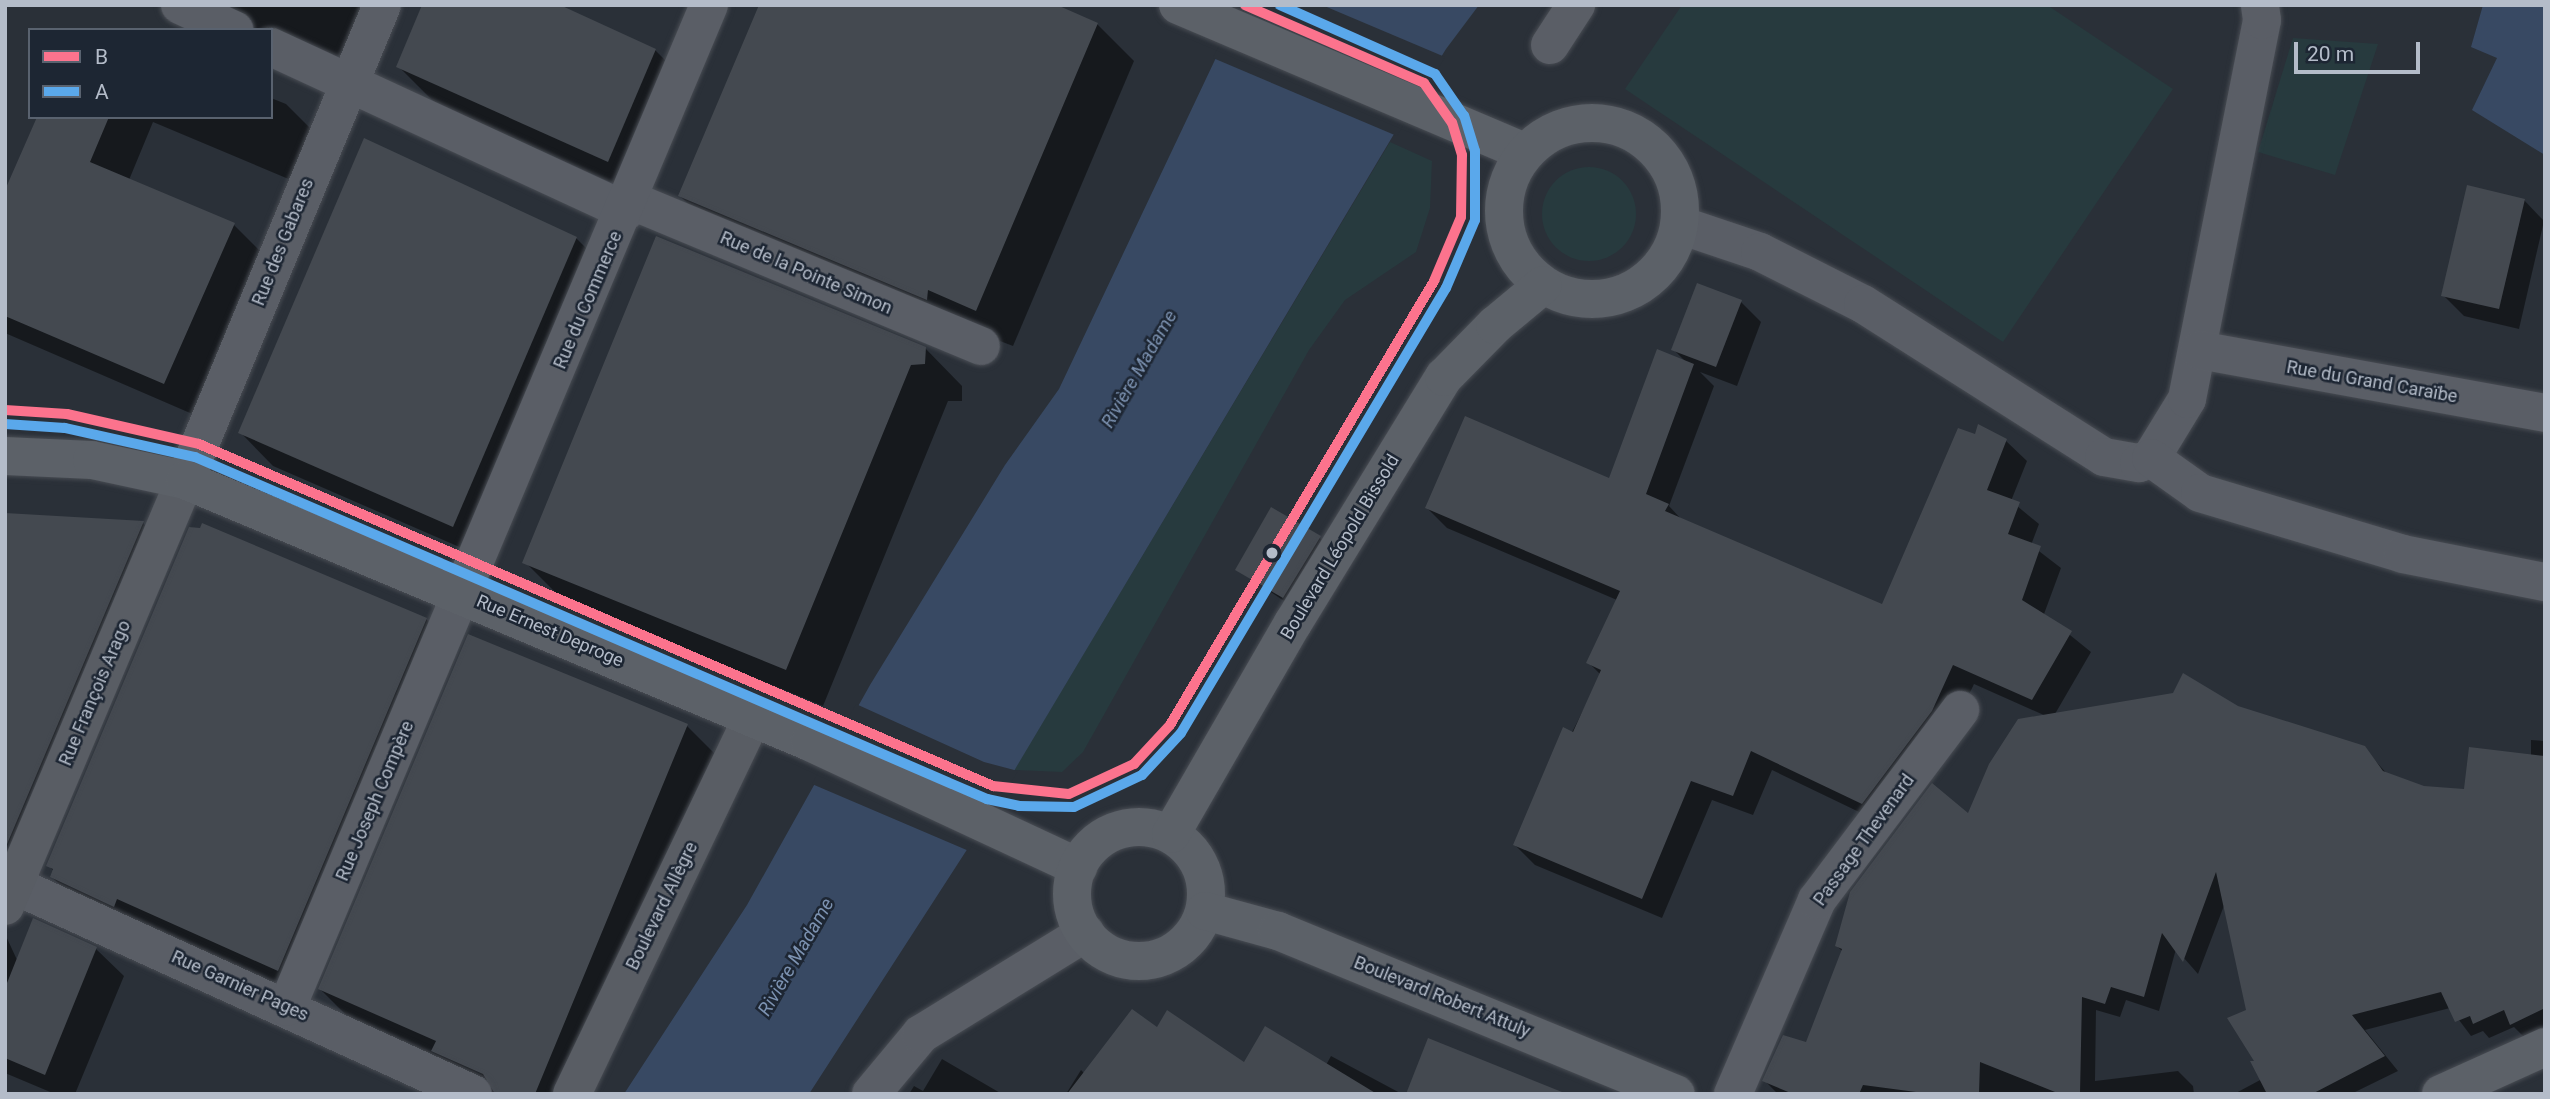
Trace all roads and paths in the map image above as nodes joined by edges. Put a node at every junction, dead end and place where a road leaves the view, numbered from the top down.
1 (180, 5) edge
2 (382, 5) edge
3 (709, 5) edge
4 (1178, 5) edge
5 (1576, 5) edge
6 (2260, 5) edge
7 (230, 28) edge
8 (1550, 45) dead end
9 (273, 48) edge
10 (349, 82) junction
11 (1525, 152) junction
12 (628, 206) junction
13 (1680, 225) junction
14 (1543, 285) junction
15 (981, 346) dead end
16 (2199, 350) junction
17 (2545, 413) edge
18 (5, 456) edge
19 (2151, 457) junction
20 (185, 480) junction
21 (2545, 582) edge
22 (463, 594) junction
23 (1960, 710) dead end
24 (752, 718) junction
25 (1171, 834) junction
26 (1078, 867) junction
27 (8, 891) edge
28 (1205, 912) junction
29 (1085, 933) junction
30 (287, 1007) junction
31 (2545, 1047) edge
32 (474, 1094) edge
33 (572, 1094) edge
34 (871, 1094) edge
35 (1676, 1094) edge
36 (1733, 1094) edge
37 (2441, 1094) edge

1 - 7 street
2 - 10 street, Rue des Gabares
3 - 12 street, Rue du Commerce
4 - 11 main road
5 - 8 street
6 - 16 street
9 - 10 street, Rue de la Pointe Simon
10 - 12 street, Rue de la Pointe Simon
10 - 20 street, Rue des Gabares
11 - 13 main road
11 - 14 main road
12 - 15 street, Rue de la Pointe Simon
12 - 22 street, Rue du Commerce
13 - 14 main road
13 - 19 street
14 - 25 main road, Boulevard Léopold Bissold
16 - 17 street, Rue du Grand Caraïbe
16 - 19 street
18 - 20 main road, Rue Ernest Deproge
19 - 21 street
20 - 22 main road, Rue Ernest Deproge
20 - 27 main road, Rue François Arago
22 - 24 main road, Rue Ernest Deproge
22 - 30 street, Rue Joseph Compère
23 - 36 street, Passage Thevenard
24 - 26 main road, Rue Ernest Deproge
24 - 33 main road, Boulevard Allègre
25 - 26 main road
25 - 28 main road
26 - 29 main road
27 - 30 street, Rue Garnier Pages
28 - 29 main road
28 - 35 main road, Boulevard Robert Attuly
29 - 34 street
30 - 32 street, Rue Garnier Pages
31 - 37 main road

